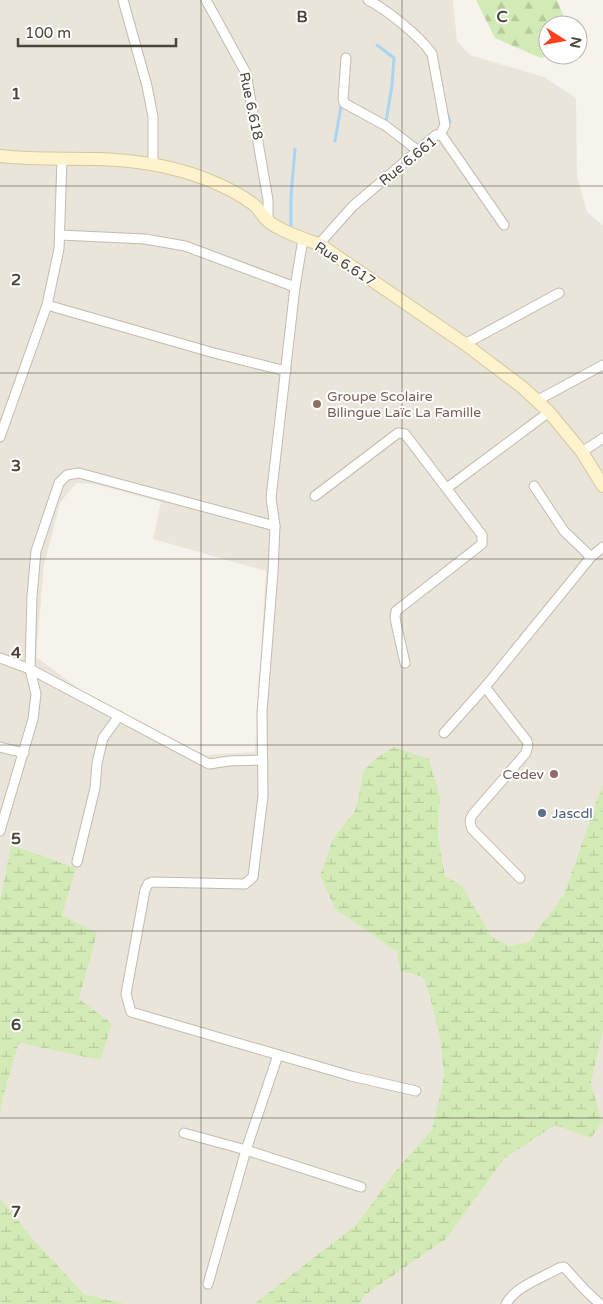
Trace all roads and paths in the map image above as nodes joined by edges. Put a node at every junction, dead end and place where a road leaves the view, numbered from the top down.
1 (122, 0) edge
2 (206, 0) edge
3 (368, 0) edge
4 (346, 58) dead end
5 (440, 135) junction
6 (417, 150) junction
7 (0, 156) edge
8 (62, 159) junction
9 (153, 165) junction
10 (268, 222) junction
11 (504, 225) dead end
12 (60, 235) junction
13 (303, 239) junction
14 (319, 244) junction
15 (295, 287) junction
16 (559, 293) dead end
17 (47, 305) junction
18 (465, 344) junction
19 (603, 365) edge
20 (286, 371) junction
21 (538, 400) junction
22 (549, 412) junction
23 (0, 437) edge
24 (603, 438) edge
25 (582, 452) junction
26 (534, 486) dead end
27 (603, 486) edge
28 (447, 488) junction
29 (315, 496) dead end
30 (275, 526) junction
31 (603, 547) edge
32 (591, 557) junction
33 (0, 658) edge
34 (405, 663) dead end
35 (30, 669) junction
36 (485, 687) junction
37 (119, 716) junction
38 (444, 733) dead end
39 (0, 747) edge
40 (24, 753) junction
41 (263, 760) junction
42 (0, 831) edge
43 (77, 862) dead end
44 (520, 878) dead end
45 (278, 1055) junction
46 (416, 1091) dead end
47 (184, 1133) dead end
48 (246, 1150) junction
49 (362, 1187) dead end
50 (208, 1284) dead end
51 (506, 1304) edge
52 (600, 1304) edge

1 - 9 street
2 - 10 street, Rue 6.618
3 - 5 street
4 - 6 street
5 - 6 street, Rue 6.661
5 - 11 street, Rue 6.661
6 - 14 street, Rue 6.661
7 - 8 street, Rue 6.617
8 - 9 street, Rue 6.617
8 - 12 street
9 - 10 street, Rue 6.617
10 - 13 street, Rue 6.617
12 - 15 street
12 - 17 street
13 - 14 street, Rue 6.617
13 - 15 street
14 - 18 street, Rue 6.617
15 - 20 street
16 - 18 street
17 - 20 street
17 - 23 street
18 - 21 street, Rue 6.617
19 - 21 street
20 - 30 street
21 - 22 street, Rue 6.617
22 - 25 street, Rue 6.617
22 - 28 street
24 - 25 street
25 - 27 street, Rue 6.617
26 - 32 street
28 - 29 street
28 - 34 street
30 - 35 street
30 - 41 street
31 - 32 street
32 - 36 street
33 - 35 street
35 - 37 street
35 - 40 street
36 - 38 street
36 - 44 street
37 - 41 street
37 - 43 street
39 - 40 street
40 - 42 street
41 - 45 street
45 - 46 street
45 - 48 street
47 - 48 street
48 - 49 street
48 - 50 street
51 - 52 street

